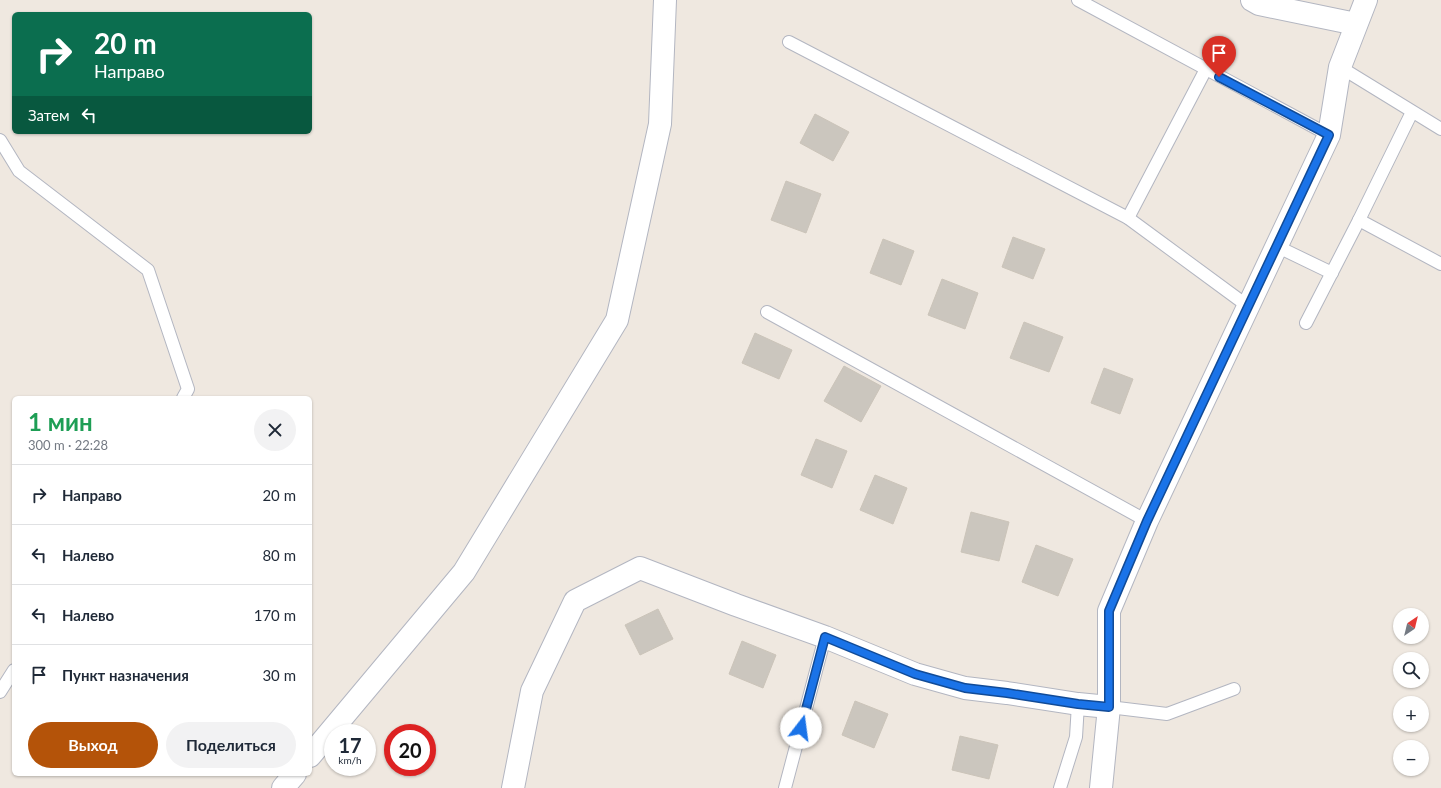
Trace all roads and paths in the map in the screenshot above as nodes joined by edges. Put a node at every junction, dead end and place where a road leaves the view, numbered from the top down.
1 (665, 0) edge
2 (1078, 0) edge
3 (1252, 0) edge
4 (1366, 0) edge
5 (1356, 24) junction
6 (789, 42) dead end
7 (1340, 67) junction
8 (1206, 70) junction
9 (1412, 112) junction
10 (1441, 130) edge
11 (1329, 135) junction
12 (0, 140) edge
13 (1128, 218) junction
14 (1359, 220) junction
15 (1276, 246) junction
16 (1441, 264) edge
17 (1332, 273) junction
18 (1249, 307) junction
19 (767, 312) dead end
20 (1306, 323) dead end
21 (184, 396) edge
22 (1147, 521) junction
23 (825, 637) junction
24 (12, 673) edge
25 (1234, 689) dead end
26 (0, 692) edge
27 (1078, 704) junction
28 (1109, 707) junction
29 (312, 754) edge
30 (293, 776) edge
31 (283, 788) edge
32 (513, 788) edge
33 (786, 788) edge
34 (1060, 788) edge
35 (1101, 788) edge

1 - 29 street
2 - 8 lane
3 - 5 street
4 - 5 street
5 - 7 street
6 - 13 lane
7 - 9 lane
7 - 11 street
8 - 11 lane
8 - 13 lane
9 - 10 lane
9 - 14 lane
11 - 15 street
12 - 21 lane
13 - 18 lane
14 - 16 lane
14 - 17 lane
15 - 17 lane
15 - 18 street
17 - 20 lane
18 - 22 street
19 - 22 lane
22 - 28 street
23 - 27 street
23 - 32 street
23 - 33 lane
24 - 26 lane
25 - 28 lane
27 - 28 street
27 - 34 lane
28 - 35 street
30 - 31 street

